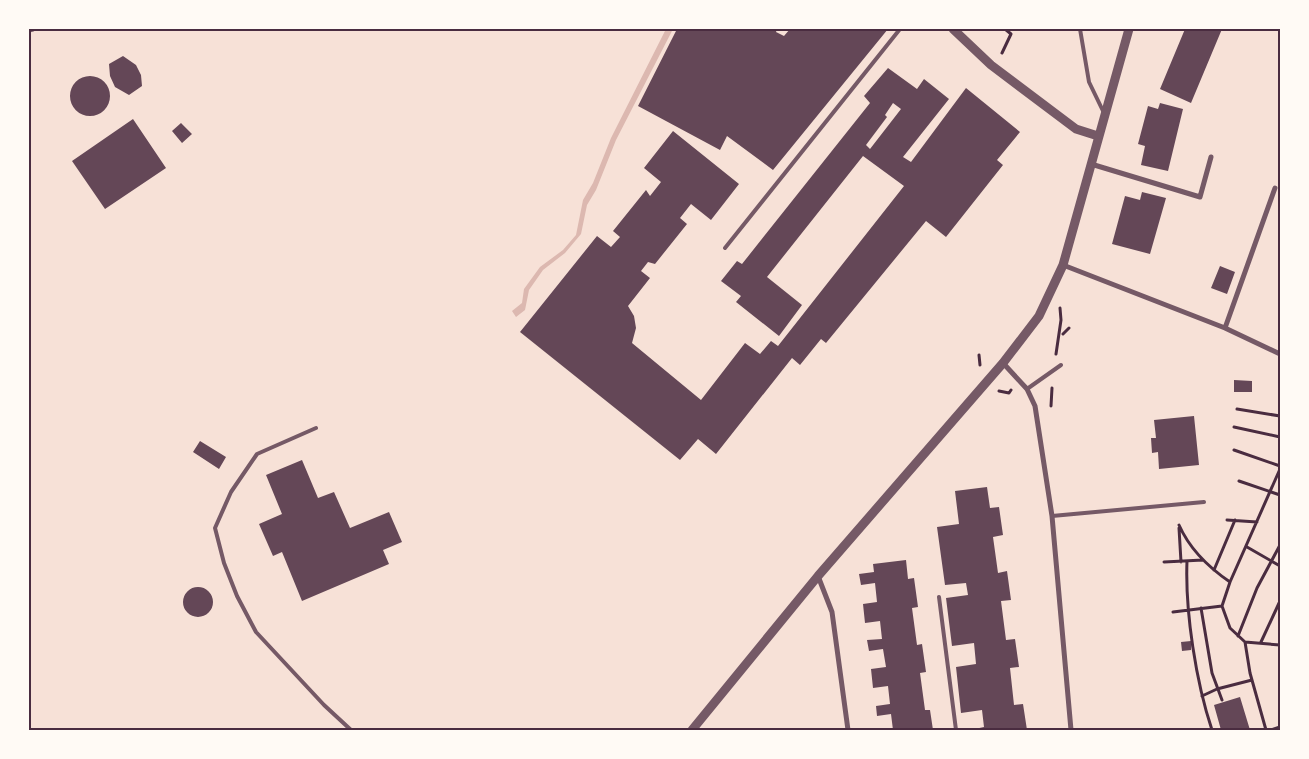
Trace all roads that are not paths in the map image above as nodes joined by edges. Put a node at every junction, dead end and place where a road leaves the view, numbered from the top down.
1 (33, 29) edge
2 (900, 29) edge
3 (952, 29) edge
4 (1080, 29) edge
5 (1129, 29) edge
6 (29, 30) edge
7 (1104, 113) junction
8 (1098, 136) junction
9 (1211, 157) dead end
10 (1091, 164) junction
11 (1275, 188) dead end
12 (725, 248) dead end
13 (1063, 265) junction
14 (1225, 328) junction
15 (1280, 354) edge
16 (1003, 363) junction
17 (1061, 365) dead end
18 (1026, 389) junction
19 (316, 428) dead end
20 (1204, 502) dead end
21 (1052, 516) junction
22 (818, 576) junction
23 (939, 597) dead end
24 (351, 730) edge
25 (692, 730) edge
26 (848, 730) edge
27 (956, 730) edge
28 (1071, 730) edge

1 - 6 street
2 - 12 lane
3 - 8 street
4 - 7 lane
5 - 7 street
7 - 8 street
8 - 10 street
9 - 10 street
10 - 13 street
11 - 14 street
13 - 14 street
13 - 16 street
14 - 15 street
16 - 18 street
16 - 22 street
17 - 18 lane
18 - 21 street
19 - 24 lane
20 - 21 lane
21 - 28 street
22 - 25 street
22 - 26 street
23 - 27 lane

